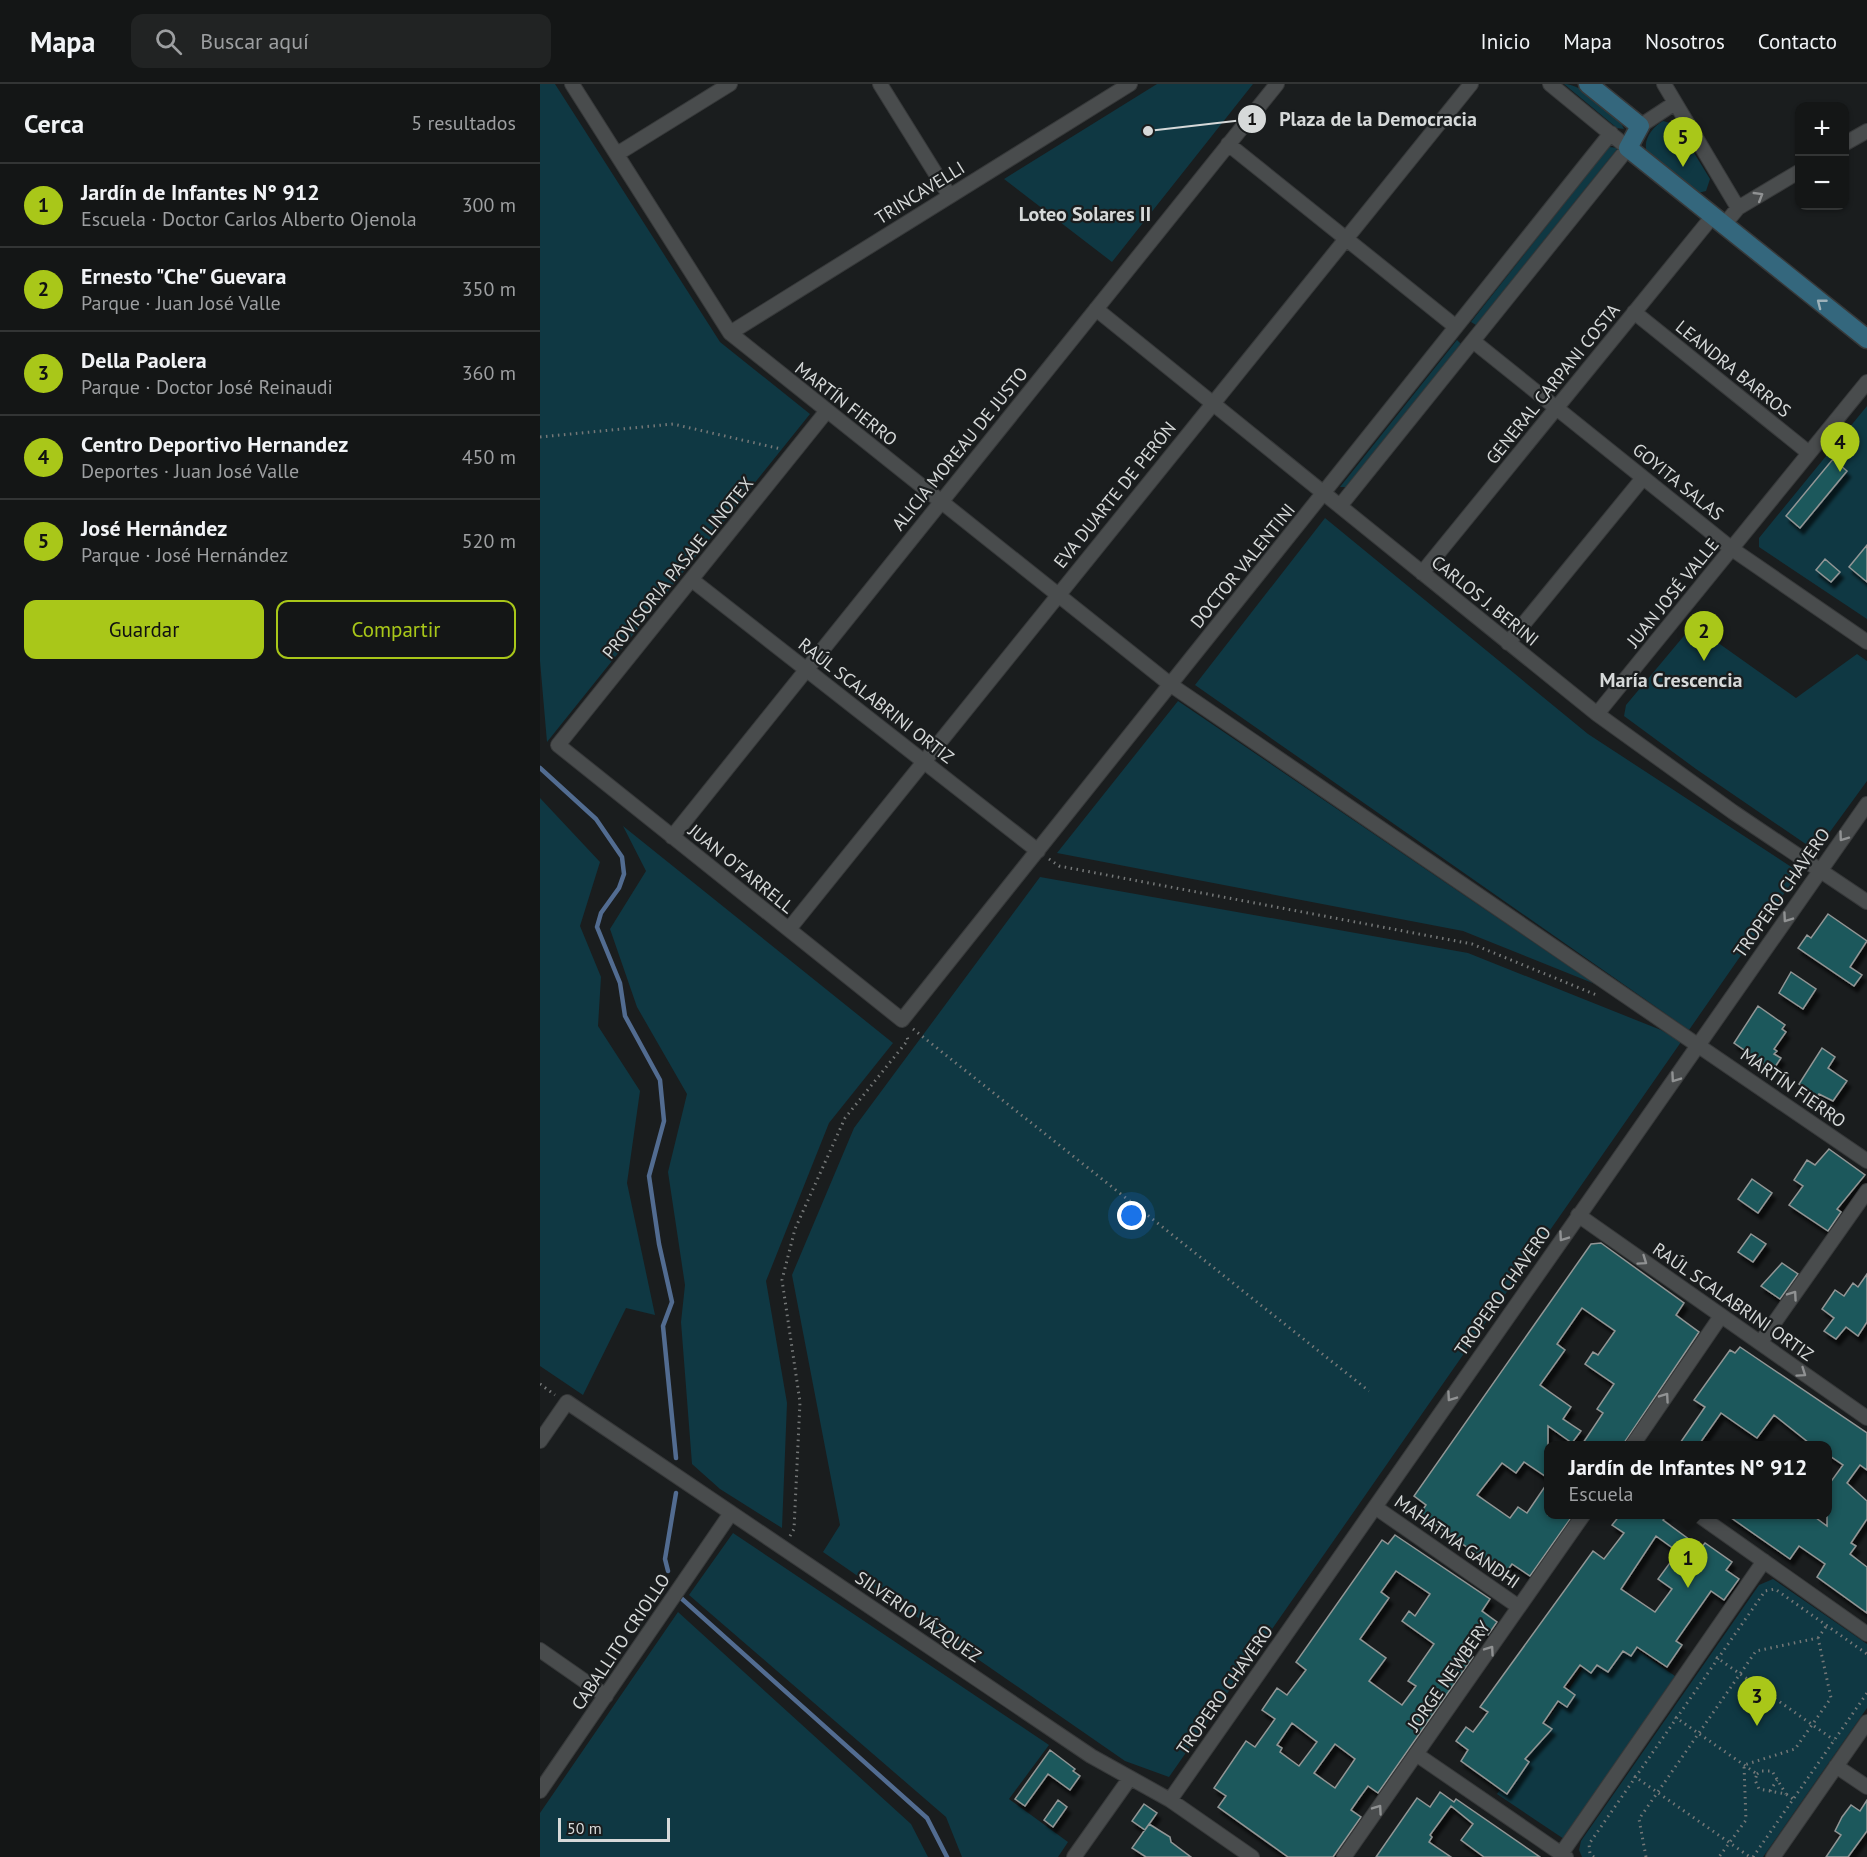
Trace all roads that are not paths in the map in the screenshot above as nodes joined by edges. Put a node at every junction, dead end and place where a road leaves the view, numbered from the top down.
1 (572, 84) edge
2 (730, 84) edge
3 (879, 84) edge
4 (1130, 84) edge
5 (1277, 84) edge
6 (1471, 84) edge
7 (1550, 84) edge
8 (1588, 84) edge
9 (1664, 84) edge
10 (1675, 103) junction
11 (1640, 126) junction
12 (1867, 130) edge
13 (1611, 133) junction
14 (1849, 141) edge
15 (1228, 144) junction
16 (1628, 148) junction
17 (617, 154) junction
18 (1795, 174) edge
19 (949, 195) junction
20 (1738, 208) junction
21 (1717, 221) junction
22 (1345, 238) junction
23 (1096, 309) junction
24 (1635, 312) junction
25 (1456, 327) junction
26 (730, 333) junction
27 (1867, 339) edge
28 (1473, 341) junction
29 (1867, 382) edge
30 (1211, 404) junction
31 (1556, 408) junction
32 (826, 412) junction
33 (1809, 453) junction
34 (1643, 478) junction
35 (1324, 493) junction
36 (941, 501) junction
37 (1340, 506) junction
38 (1732, 549) junction
39 (1422, 573) junction
40 (692, 580) junction
41 (1059, 594) junction
42 (1867, 642) edge
43 (1508, 643) junction
44 (807, 670) junction
45 (1171, 685) junction
46 (1597, 714) junction
47 (558, 746) joint
48 (924, 762) junction
49 (1867, 804) edge
50 (672, 837) junction
51 (1038, 851) junction
52 (1820, 870) junction
53 (1867, 902) edge
54 (789, 929) junction
55 (902, 1020) joint
56 (1698, 1045) junction
57 (1867, 1161) edge
58 (1867, 1191) edge
59 (1578, 1215) junction
60 (1721, 1316) junction
61 (1760, 1343) junction
62 (1867, 1418) edge
63 (540, 1441) edge
64 (1635, 1441) edge
65 (1375, 1507) junction
66 (731, 1513) junction
67 (1581, 1519) edge
68 (1703, 1519) edge
69 (1764, 1561) junction
70 (1519, 1607) junction
71 (1867, 1634) edge
72 (540, 1650) edge
73 (606, 1696) junction
74 (1867, 1722) edge
75 (1416, 1754) junction
76 (1836, 1766) junction
77 (1130, 1778) junction
78 (1867, 1787) edge
79 (540, 1791) edge
80 (1170, 1800) junction
81 (1563, 1855) edge
82 (1074, 1857) edge
83 (1252, 1857) edge
84 (1344, 1857) edge
85 (1773, 1857) edge

1 - 17 street, MARTÍN FIERRO
2 - 17 street
3 - 19 street
4 - 19 street, TRINCAVELLI
5 - 15 street, ALICIA MOREAU DE JUSTO
6 - 22 street, EVA DUARTE DE PERÓN
7 - 13 street
8 - 11 street
9 - 10 street
10 - 11 street
10 - 20 street
11 - 16 street
12 - 14 street
13 - 16 street
13 - 25 street, DOCTOR VALENTINI
15 - 22 street
15 - 23 street, ALICIA MOREAU DE JUSTO
16 - 21 street
16 - 28 street
17 - 26 street, MARTÍN FIERRO
20 -> 18 street, GENERAL CARPANI COSTA
19 - 26 street, TRINCAVELLI
20 - 21 street, GENERAL CARPANI COSTA
21 - 24 street, GENERAL CARPANI COSTA
27 -> 21 street
22 - 25 street
22 - 30 street, EVA DUARTE DE PERÓN
23 - 30 street, CARLOS J. BERINI
23 - 36 street, ALICIA MOREAU DE JUSTO
24 - 31 street, GENERAL CARPANI COSTA
24 - 33 street, LEANDRA BARROS
25 - 35 street, DOCTOR VALENTINI
26 - 32 street, MARTÍN FIERRO
28 - 31 street, GOYITA SALAS
28 - 37 street
29 - 33 street, JUAN JOSÉ VALLE
30 - 35 street, CARLOS J. BERINI
30 - 41 street, EVA DUARTE DE PERÓN
31 - 34 street, GOYITA SALAS
31 - 39 street, GENERAL CARPANI COSTA
32 - 36 street, MARTÍN FIERRO
32 - 40 street, PROVISORIA PASAJE LINOTEX
33 - 38 street, JUAN JOSÉ VALLE
34 - 38 street, GOYITA SALAS
34 - 43 street
35 - 37 street, CARLOS J. BERINI
35 - 45 street, DOCTOR VALENTINI
36 - 41 street, MARTÍN FIERRO
36 - 44 street, ALICIA MOREAU DE JUSTO
37 - 39 street, CARLOS J. BERINI
38 - 42 street, GOYITA SALAS
38 - 46 street, JUAN JOSÉ VALLE
39 - 43 street, CARLOS J. BERINI
40 - 44 street, RAÚL SCALABRINI ORTIZ
40 - 47 street, PROVISORIA PASAJE LINOTEX
41 - 45 street, MARTÍN FIERRO
41 - 48 street, EVA DUARTE DE PERÓN
43 - 46 street, CARLOS J. BERINI
44 - 48 street, RAÚL SCALABRINI ORTIZ
44 - 50 street, ALICIA MOREAU DE JUSTO
45 - 51 street, DOCTOR VALENTINI
45 - 56 street, MARTÍN FIERRO
46 - 52 street, CARLOS J. BERINI
47 - 50 street, JUAN O'FARRELL
48 - 51 street, RAÚL SCALABRINI ORTIZ
48 - 54 street, EVA DUARTE DE PERÓN
49 -> 52 street, TROPERO CHAVERO
50 - 54 street, JUAN O'FARRELL
51 - 55 street, DOCTOR VALENTINI
52 - 53 street, CARLOS J. BERINI
52 -> 56 street, TROPERO CHAVERO
54 - 55 street, JUAN O'FARRELL
56 - 57 street, MARTÍN FIERRO
56 -> 59 street, TROPERO CHAVERO
61 -> 58 street
59 -> 60 street, RAÚL SCALABRINI ORTIZ
59 -> 65 street, TROPERO CHAVERO
60 - 61 street, RAÚL SCALABRINI ORTIZ
64 -> 60 street
61 -> 62 street, RAÚL SCALABRINI ORTIZ
63 - 66 street, SILVERIO VÁZQUEZ
65 - 70 street, MAHATMA GANDHI
65 - 80 street, TROPERO CHAVERO
66 - 73 street, CABALLITO CRIOLLO
66 - 77 street, SILVERIO VÁZQUEZ
67 - 70 street, JORGE NEWBERY
68 - 69 street
69 - 71 street
69 - 81 street
75 -> 70 street, JORGE NEWBERY
72 - 73 street
73 - 79 street, CABALLITO CRIOLLO
74 - 76 street
75 - 81 street
84 -> 75 street, JORGE NEWBERY
76 - 78 street
76 - 85 street
77 - 80 street, SILVERIO VÁZQUEZ
77 - 82 street
80 - 83 street, SILVERIO VÁZQUEZ

